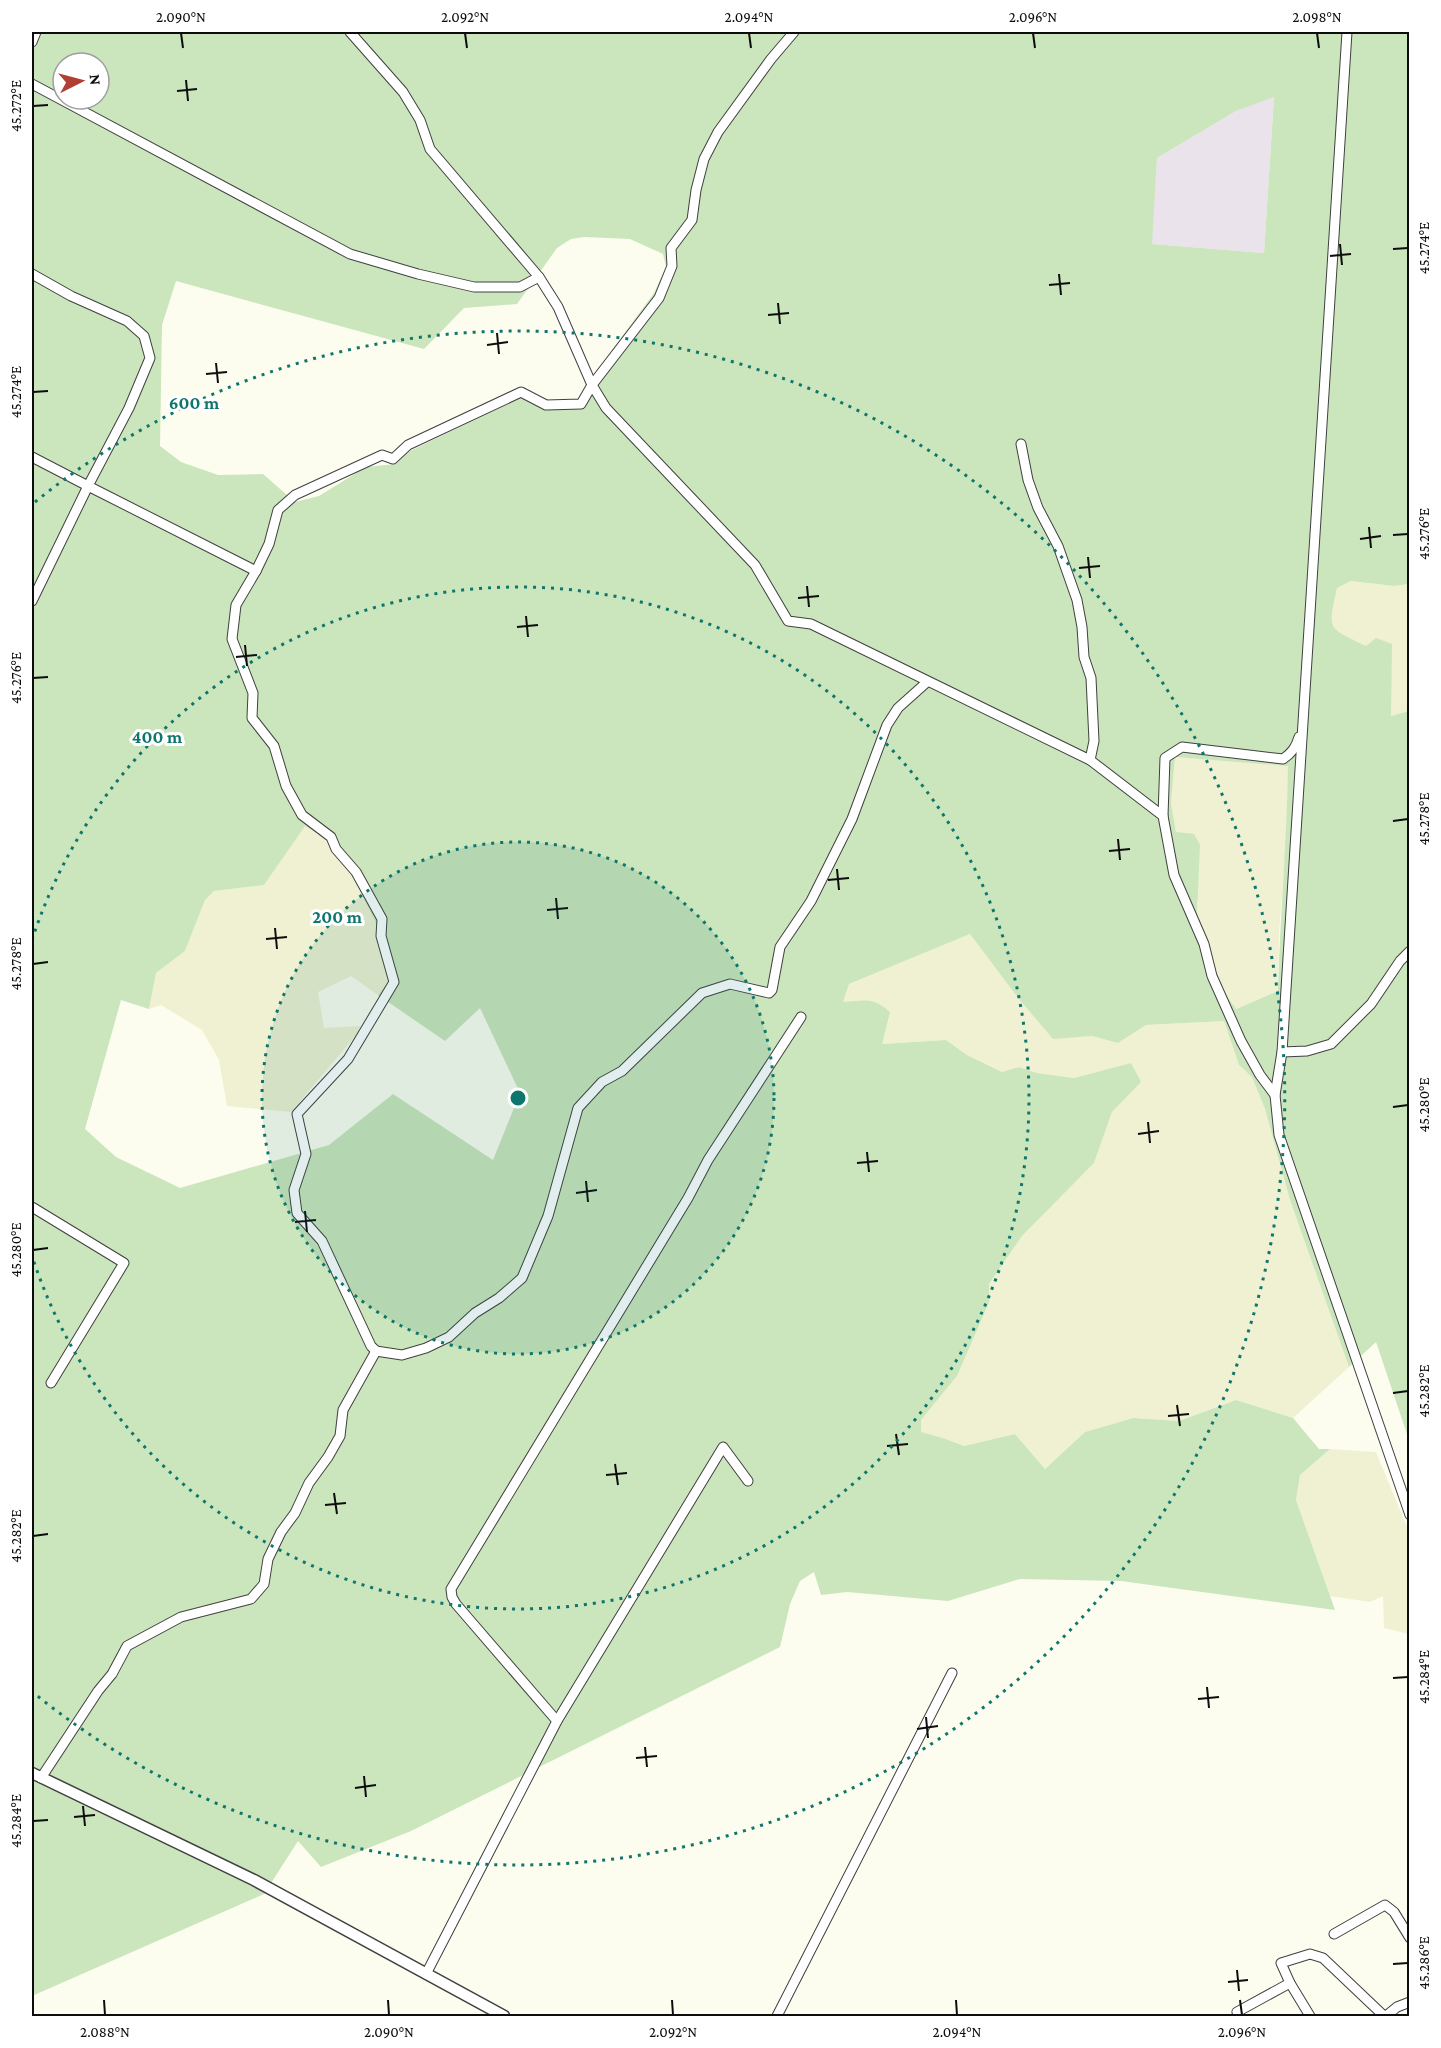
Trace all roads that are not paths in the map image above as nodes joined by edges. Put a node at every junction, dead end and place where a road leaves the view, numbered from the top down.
1 (36, 32) edge
2 (350, 32) edge
3 (794, 32) edge
4 (1347, 32) edge
5 (32, 42) edge
6 (32, 84) edge
7 (32, 274) edge
8 (539, 277) junction
9 (592, 384) junction
10 (1021, 444) dead end
11 (32, 457) edge
12 (88, 486) junction
13 (256, 572) junction
14 (32, 601) edge
15 (927, 682) junction
16 (1304, 708) junction
17 (1090, 760) junction
18 (1163, 816) junction
19 (1410, 951) edge
20 (801, 1017) dead end
21 (1282, 1052) junction
22 (1275, 1095) junction
23 (32, 1207) edge
24 (376, 1350) junction
25 (51, 1383) dead end
26 (748, 1481) dead end
27 (1410, 1515) edge
28 (952, 1673) dead end
29 (557, 1721) junction
30 (36, 1775) edge
31 (1406, 1924) edge
32 (1334, 1934) dead end
33 (1410, 1938) edge
34 (426, 1974) junction
35 (1290, 1983) junction
36 (1410, 2002) edge
37 (504, 2016) edge
38 (777, 2016) edge
39 (1239, 2016) edge
40 (1310, 2016) edge
41 (1385, 2016) edge

1 - 5 street
2 - 8 street
3 - 9 street
4 - 16 street
6 - 8 street
7 - 12 street
8 - 9 street
9 - 13 street
9 - 15 street
10 - 17 street
11 - 12 street
12 - 13 street
12 - 14 street
13 - 24 street
15 - 17 street
15 - 24 street
16 - 18 street
16 - 21 street
17 - 18 street
18 - 22 street
19 - 21 street
20 - 29 street
21 - 22 street
22 - 27 street
23 - 25 street
24 - 30 street
26 - 29 street
28 - 38 street
29 - 34 street
30 - 34 street
31 - 32 street
31 - 33 street
34 - 37 street
35 - 39 street
35 - 40 street
35 - 41 street
36 - 41 street

